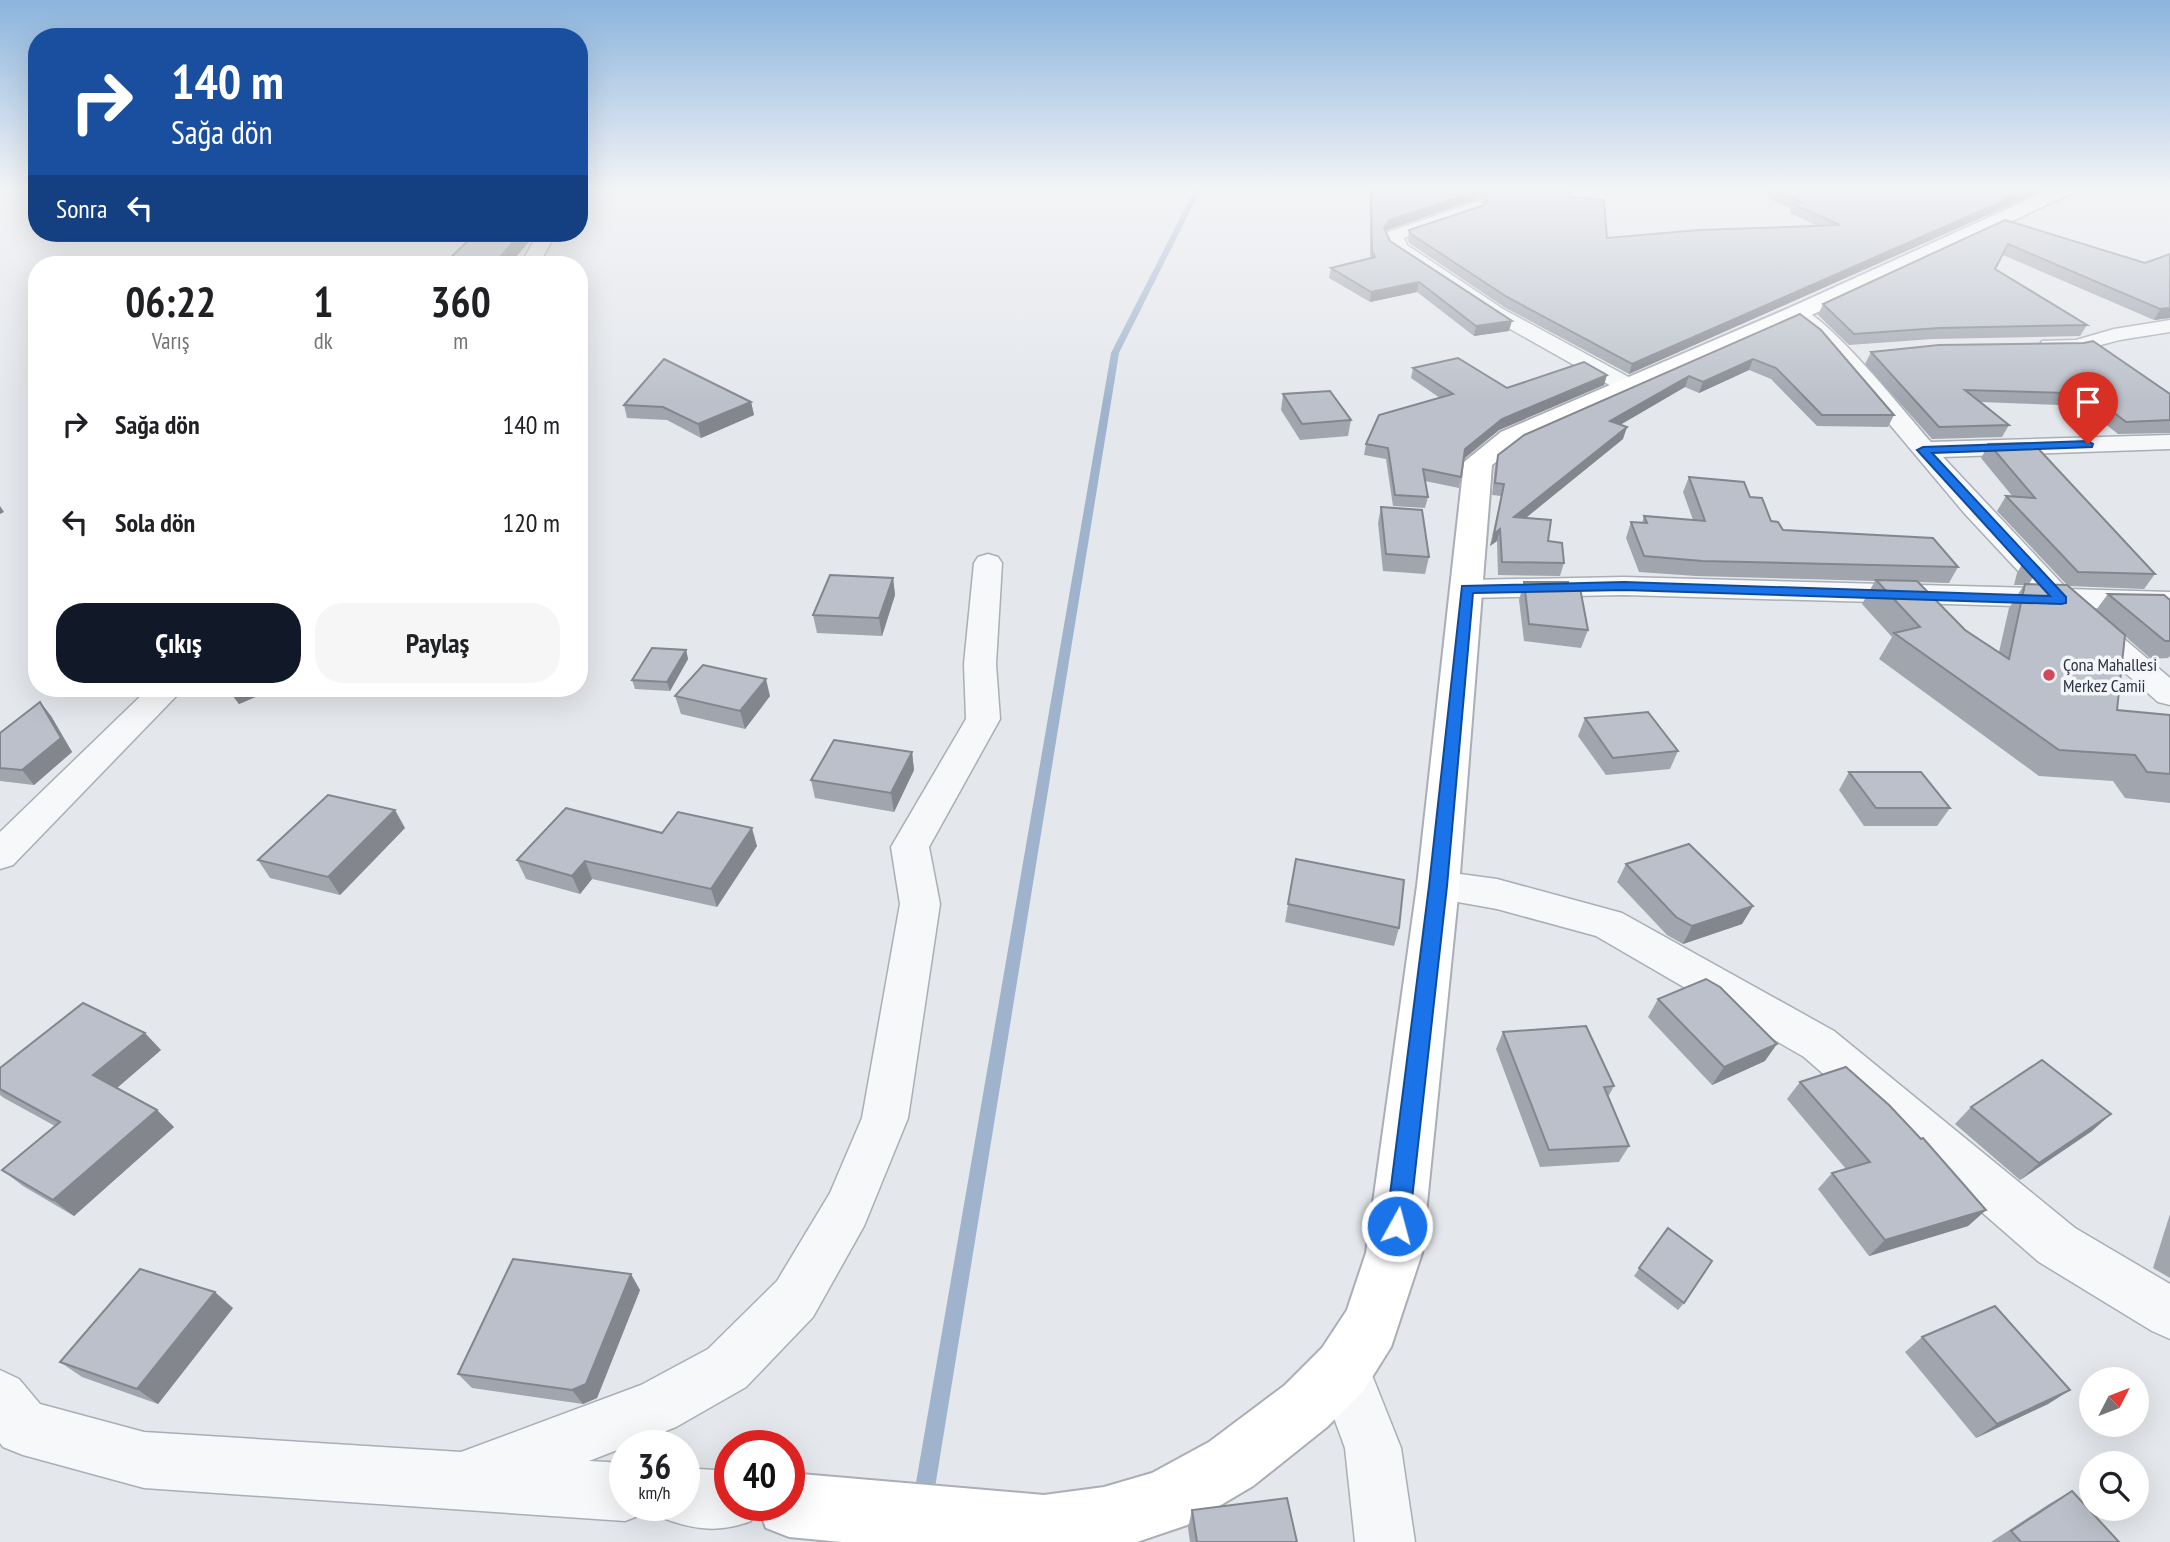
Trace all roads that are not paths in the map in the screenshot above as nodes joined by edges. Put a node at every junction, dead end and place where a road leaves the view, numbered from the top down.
1 (1415, 259) edge
2 (1914, 259) edge
3 (1797, 313) junction
4 (2170, 326) edge
5 (2025, 347) edge
6 (1628, 386) junction
7 (2170, 442) edge
8 (1923, 450) junction
9 (988, 563) dead end
10 (1467, 589) junction
11 (2061, 600) junction
12 (2170, 601) edge
13 (2170, 695) edge
14 (159, 697) edge
15 (0, 855) edge
16 (1438, 886) junction
17 (2170, 1312) edge
18 (1343, 1369) junction
19 (0, 1398) edge
20 (461, 1481) junction
21 (609, 1491) edge
22 (805, 1506) edge
23 (1385, 1542) edge

1 - 6 street
2 - 3 street
3 - 6 street
3 - 8 street
4 - 5 street
6 - 10 street
7 - 8 street
8 - 11 street
9 - 20 street
10 - 11 street
10 - 16 street
11 - 12 street
11 - 13 street
14 - 15 street
16 - 17 street
16 - 18 street
18 - 22 street
18 - 23 street
19 - 20 street
20 - 21 street

